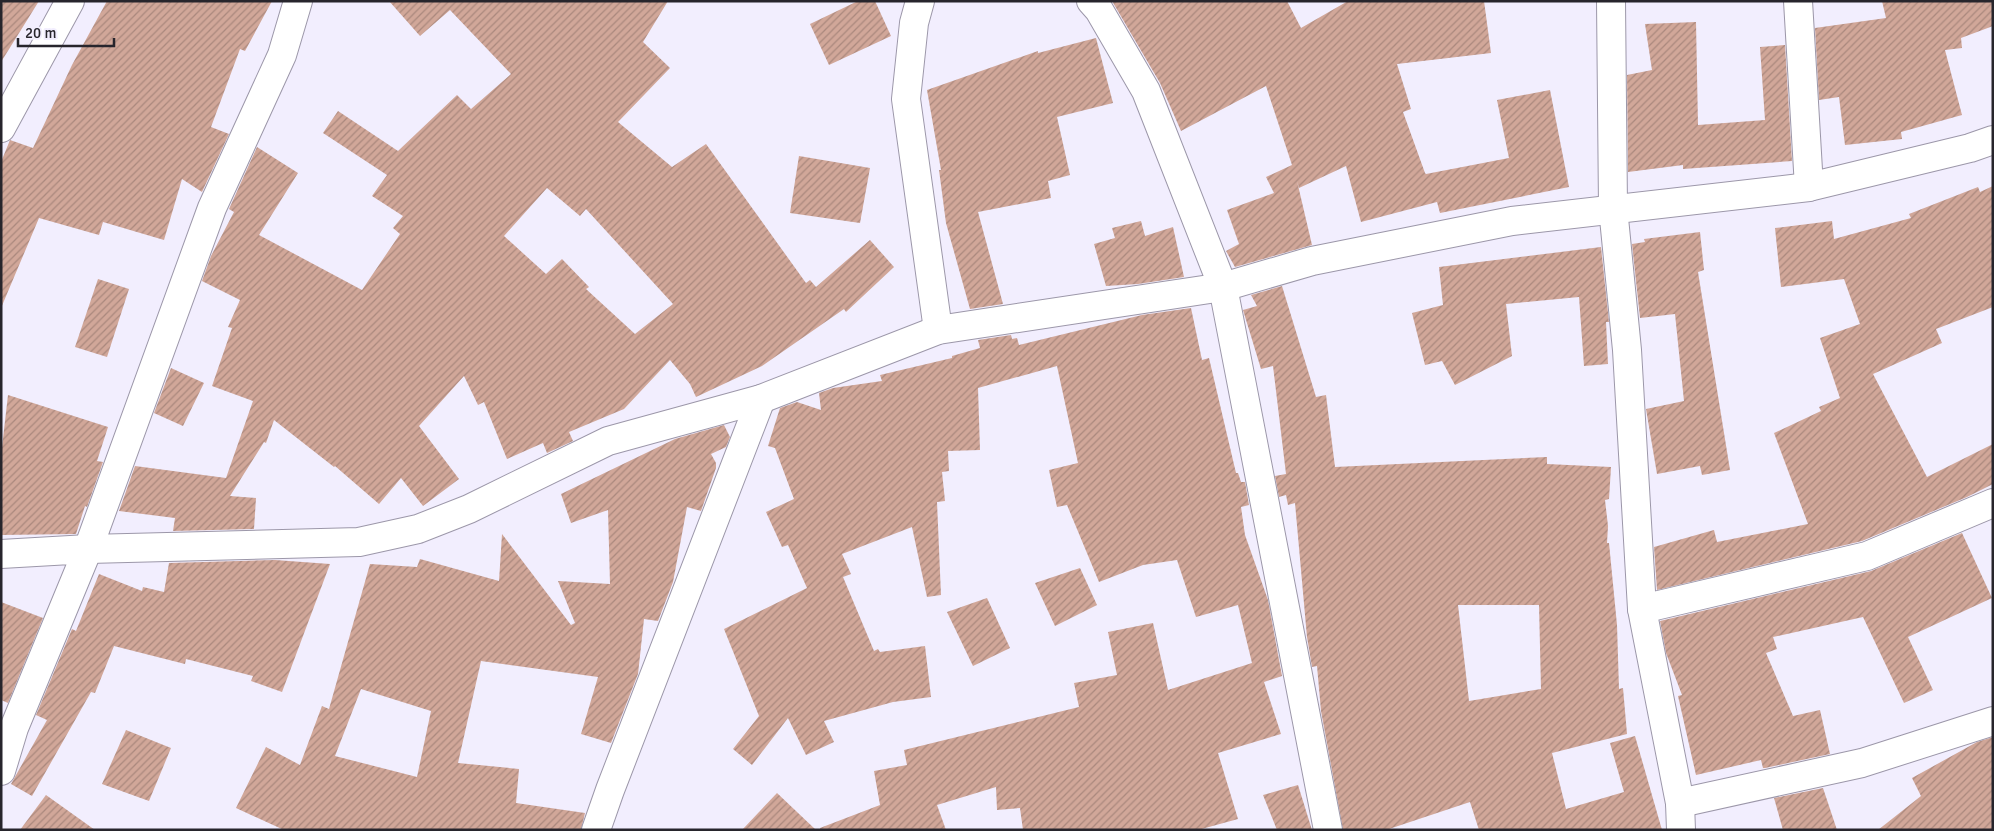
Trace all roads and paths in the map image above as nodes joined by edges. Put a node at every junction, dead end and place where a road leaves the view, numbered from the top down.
1 (70, 1) edge
2 (298, 1) edge
3 (920, 1) edge
4 (1091, 1) edge
5 (1611, 1) edge
6 (1798, 1) edge
7 (1, 128) edge
8 (1993, 140) edge
9 (1809, 187) junction
10 (1613, 208) junction
11 (1223, 286) junction
12 (938, 330) junction
13 (761, 399) junction
14 (1993, 503) edge
15 (88, 549) junction
16 (1, 554) edge
17 (1642, 609) junction
18 (1993, 721) edge
19 (1, 772) edge
20 (1680, 803) junction
21 (596, 830) edge
22 (1328, 830) edge
23 (1682, 830) edge

1 - 7 street
2 - 15 street
3 - 12 street
4 - 11 street
5 - 10 street
6 - 9 street
8 - 9 street
9 - 10 street
10 - 11 street
10 - 17 street
11 - 12 street
11 - 22 street
12 - 13 street
13 - 15 street
13 - 21 street
14 - 17 street
15 - 16 street
15 - 19 street
17 - 20 street
18 - 20 street
20 - 23 street

